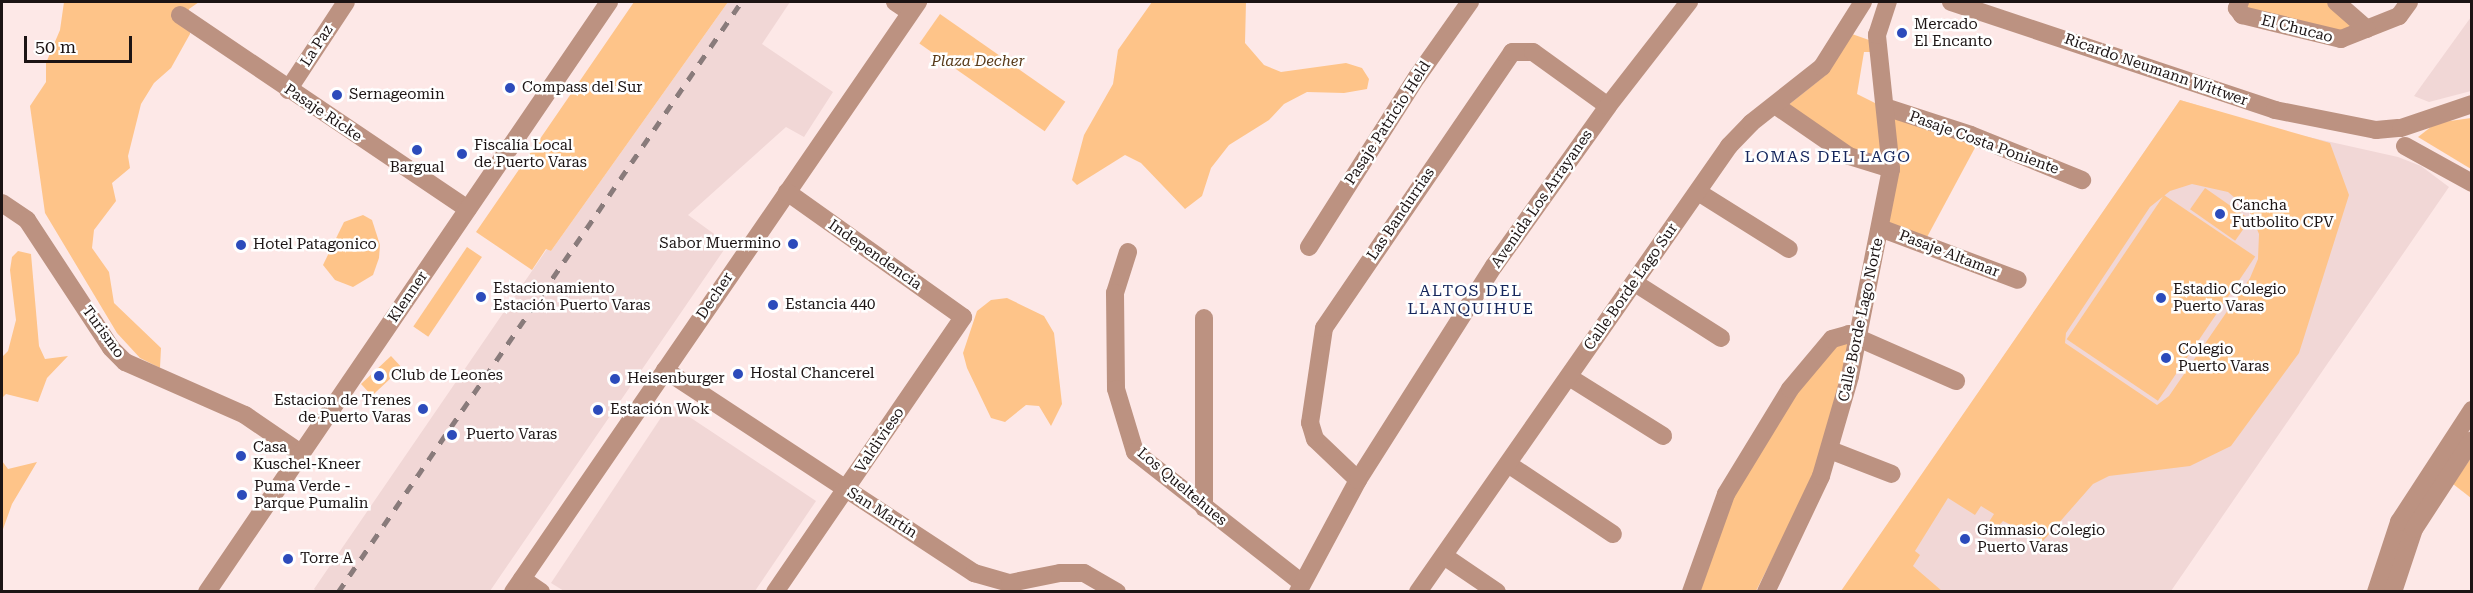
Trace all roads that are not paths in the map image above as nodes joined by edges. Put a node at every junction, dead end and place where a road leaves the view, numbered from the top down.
1 (609, 2) edge
2 (895, 2) edge
3 (1470, 2) edge
4 (1863, 2) edge
5 (1888, 2) edge
6 (1951, 2) edge
7 (2240, 2) edge
8 (2336, 2) edge
9 (2409, 2) edge
10 (340, 3) edge
11 (1682, 4) edge
12 (914, 7) edge
13 (180, 15) dead end
14 (1850, 26) junction
15 (2367, 29) junction
16 (1877, 35) junction
17 (288, 90) junction
18 (1776, 105) junction
19 (1608, 106) junction
20 (2471, 106) edge
21 (1885, 107) junction
22 (2403, 136) junction
23 (1891, 169) junction
24 (2082, 180) dead end
25 (2472, 183) edge
26 (787, 192) junction
27 (1698, 192) junction
28 (2, 203) edge
29 (468, 209) junction
30 (1880, 228) junction
31 (1309, 247) dead end
32 (1789, 249) dead end
33 (1128, 252) dead end
34 (2018, 280) dead end
35 (1635, 282) junction
36 (963, 317) joint
37 (1204, 318) dead end
38 (1721, 338) dead end
39 (1857, 339) junction
40 (665, 370) junction
41 (1569, 376) junction
42 (1956, 381) dead end
43 (2472, 410) edge
44 (1663, 436) dead end
45 (2472, 440) edge
46 (1830, 450) junction
47 (302, 454) junction
48 (1508, 464) junction
49 (2444, 466) junction
50 (1892, 474) dead end
51 (1358, 480) junction
52 (846, 489) junction
53 (1204, 508) junction
54 (1613, 534) dead end
55 (1444, 556) junction
56 (518, 585) edge
57 (1300, 587) edge
58 (207, 591) edge
59 (541, 591) edge
60 (775, 591) edge
61 (1117, 591) edge
62 (1418, 591) edge
63 (1497, 591) edge
64 (1690, 591) edge
65 (1766, 591) edge
66 (2376, 591) edge
67 (2393, 591) edge

1 - 29 street, Klenner
2 - 12 street
3 - 31 street, Pasaje Patricio Held
4 - 14 street, Calle Borde Lago Sur
5 - 16 street, Calle Borde Lago Norte
6 - 22 street, Ricardo Neumann Wittwer
7 - 15 street, El Chucao
8 - 15 street, El Chucao
9 - 15 street, El Chucao
10 - 17 street, La Paz
11 - 19 street, Avenida Los Arrayanes
12 - 26 street, Decher
13 - 17 street, Pasaje Ricke
14 - 16 street
14 - 18 street, Calle Borde Lago Sur
16 - 21 street, Calle Borde Lago Norte
17 - 29 street, Pasaje Ricke
18 - 23 street
18 - 27 street, Calle Borde Lago Sur
19 - 51 street, Avenida Los Arrayanes
19 - 51 street, Las Bandurrias
20 - 22 street
21 - 23 street, Calle Borde Lago Norte
21 - 24 street, Pasaje Costa Poniente
22 - 25 street, Ricardo Neumann Wittwer
23 - 30 street, Calle Borde Lago Norte
26 - 36 street, Independencia
26 - 40 street, Decher
27 - 32 street
27 - 35 street, Calle Borde Lago Sur
28 - 47 street, Turismo
29 - 47 street, Klenner
30 - 34 street, Pasaje Altamar
30 - 39 street, Calle Borde Lago Norte
33 - 53 street, Los Queltehues
35 - 38 street
35 - 41 street, Calle Borde Lago Sur
36 - 52 street, Valdivieso
37 - 53 street
39 - 42 street
39 - 46 street, Calle Borde Lago Norte
39 - 64 street
40 - 52 street, San Martín
40 - 56 street, Decher
41 - 44 street
41 - 48 street, Calle Borde Lago Sur
43 - 49 street
45 - 49 street
46 - 50 street
46 - 65 street, Calle Borde Lago Norte
47 - 58 street, Klenner
48 - 54 street
48 - 55 street, Calle Borde Lago Sur
49 - 66 street
49 - 67 street
51 - 57 street, Avenida Los Arrayanes
52 - 60 street, Valdivieso
52 - 61 street, San Martín
53 - 57 street, Los Queltehues
55 - 62 street, Calle Borde Lago Sur
55 - 63 street
56 - 59 street

